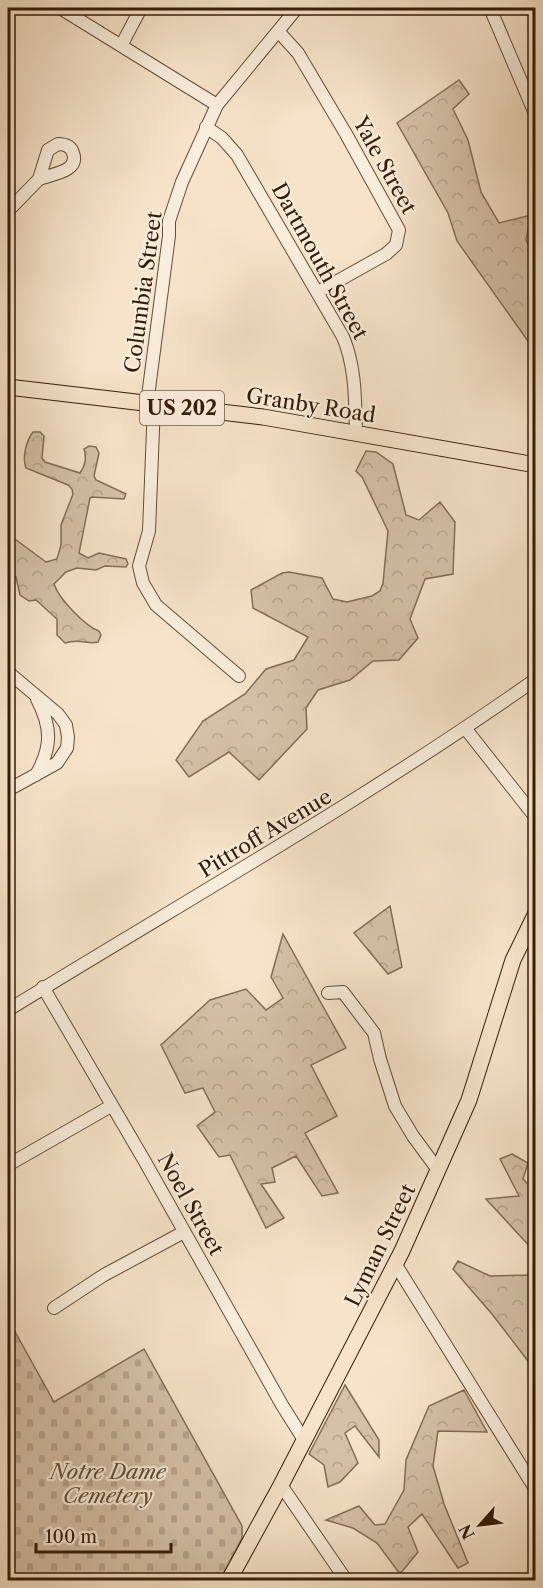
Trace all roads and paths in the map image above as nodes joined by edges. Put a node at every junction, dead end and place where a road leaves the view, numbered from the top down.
1 (60, 8) edge
2 (141, 8) edge
3 (297, 8) edge
4 (490, 8) edge
5 (278, 31) junction
6 (122, 44) junction
7 (532, 93) edge
8 (217, 105) junction
9 (536, 116) edge
10 (206, 127) junction
11 (39, 179) dead end
12 (8, 211) edge
13 (318, 292) junction
14 (8, 387) edge
15 (151, 404) junction
16 (356, 434) junction
17 (536, 465) edge
18 (8, 672) edge
19 (239, 676) dead end
20 (536, 679) edge
21 (37, 698) junction
22 (465, 728) junction
23 (36, 775) junction
24 (8, 790) edge
25 (536, 819) edge
26 (536, 913) edge
27 (43, 987) junction
28 (328, 993) dead end
29 (8, 1010) edge
30 (111, 1106) junction
31 (8, 1165) edge
32 (438, 1170) junction
33 (184, 1232) junction
34 (396, 1265) junction
35 (54, 1308) dead end
36 (304, 1440) junction
37 (281, 1485) junction
38 (536, 1490) edge
39 (229, 1581) edge
40 (346, 1581) edge

1 - 6 street
2 - 6 street
3 - 5 street, Columbia Street
4 - 7 street
5 - 8 street, Columbia Street
5 - 13 street, Yale Street
6 - 8 street
7 - 9 street
8 - 10 street, Columbia Street
10 - 13 street, Dartmouth Street
10 - 15 street, Columbia Street
11 - 12 street
13 - 16 street, Dartmouth Street
14 - 15 main road, Granby Road / US 202
15 - 16 main road, Granby Road / US 202
15 - 19 street, Columbia Street
16 - 17 main road, Granby Road / US 202
18 - 21 street
20 - 22 street, Pittroff Avenue
21 - 23 street
21 - 23 street
22 - 25 street
22 - 27 street, Pittroff Avenue
23 - 24 street
26 - 32 main road, Lyman Street
27 - 29 street, Pittroff Avenue
27 - 30 street, Noel Street
28 - 32 street
30 - 31 street
30 - 33 street, Noel Street
32 - 34 main road, Lyman Street
33 - 35 street
33 - 36 street, Noel Street
34 - 36 main road, Lyman Street
34 - 38 street
36 - 37 main road, Lyman Street
37 - 39 main road, Lyman Street
37 - 40 street

